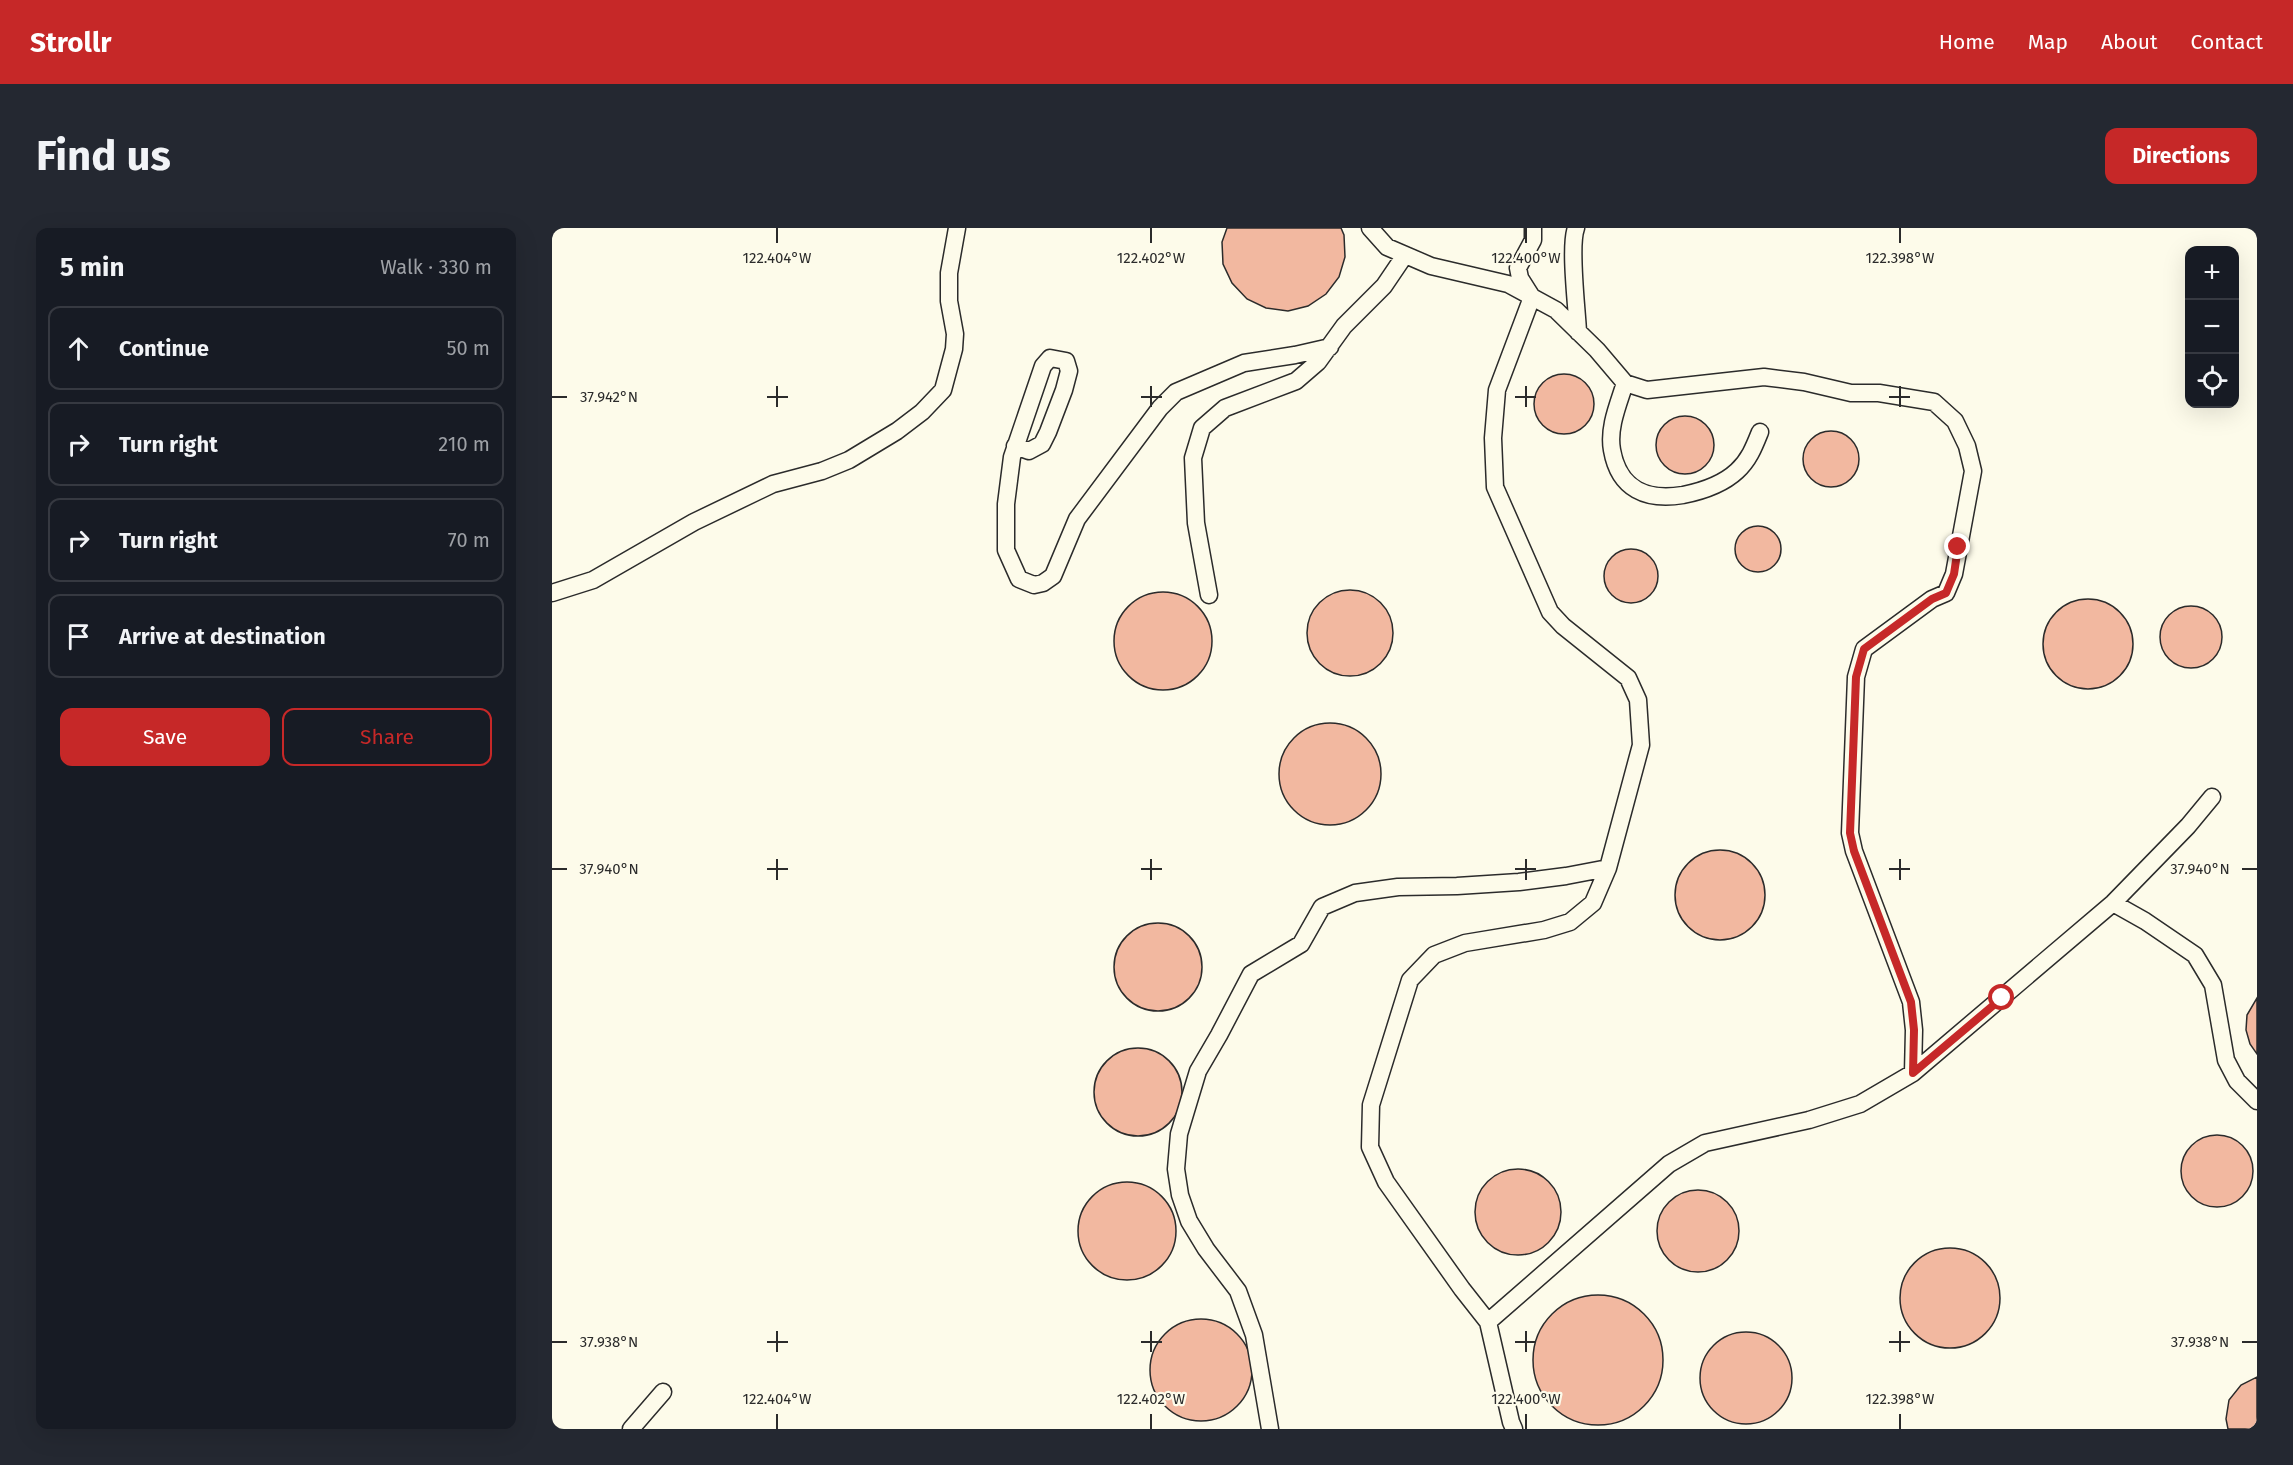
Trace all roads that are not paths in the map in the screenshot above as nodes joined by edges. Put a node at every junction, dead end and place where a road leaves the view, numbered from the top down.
1 (957, 228) edge
2 (1370, 228) edge
3 (1533, 228) edge
4 (1576, 228) edge
5 (1405, 255) junction
6 (1532, 297) junction
7 (1578, 332) junction
8 (1330, 347) junction
9 (1625, 383) junction
10 (1760, 432) dead end
11 (1015, 446) junction
12 (552, 594) edge
13 (1209, 595) dead end
14 (2212, 797) dead end
15 (1608, 868) junction
16 (2113, 903) junction
17 (1913, 1073) junction
18 (2257, 1101) edge
19 (1488, 1322) junction
20 (663, 1392) dead end
21 (631, 1429) edge
22 (1270, 1429) edge
23 (1514, 1429) edge

1 - 12 lane
2 - 5 lane
3 - 6 lane
4 - 7 lane
5 - 6 lane
5 - 8 lane
6 - 7 lane
6 - 15 lane
7 - 9 lane
8 - 11 lane
8 - 13 lane
9 - 10 lane
9 - 17 lane
11 - 11 lane
14 - 16 lane
15 - 19 lane
15 - 22 lane
16 - 17 lane
16 - 18 lane
17 - 19 lane
19 - 23 lane
20 - 21 lane

